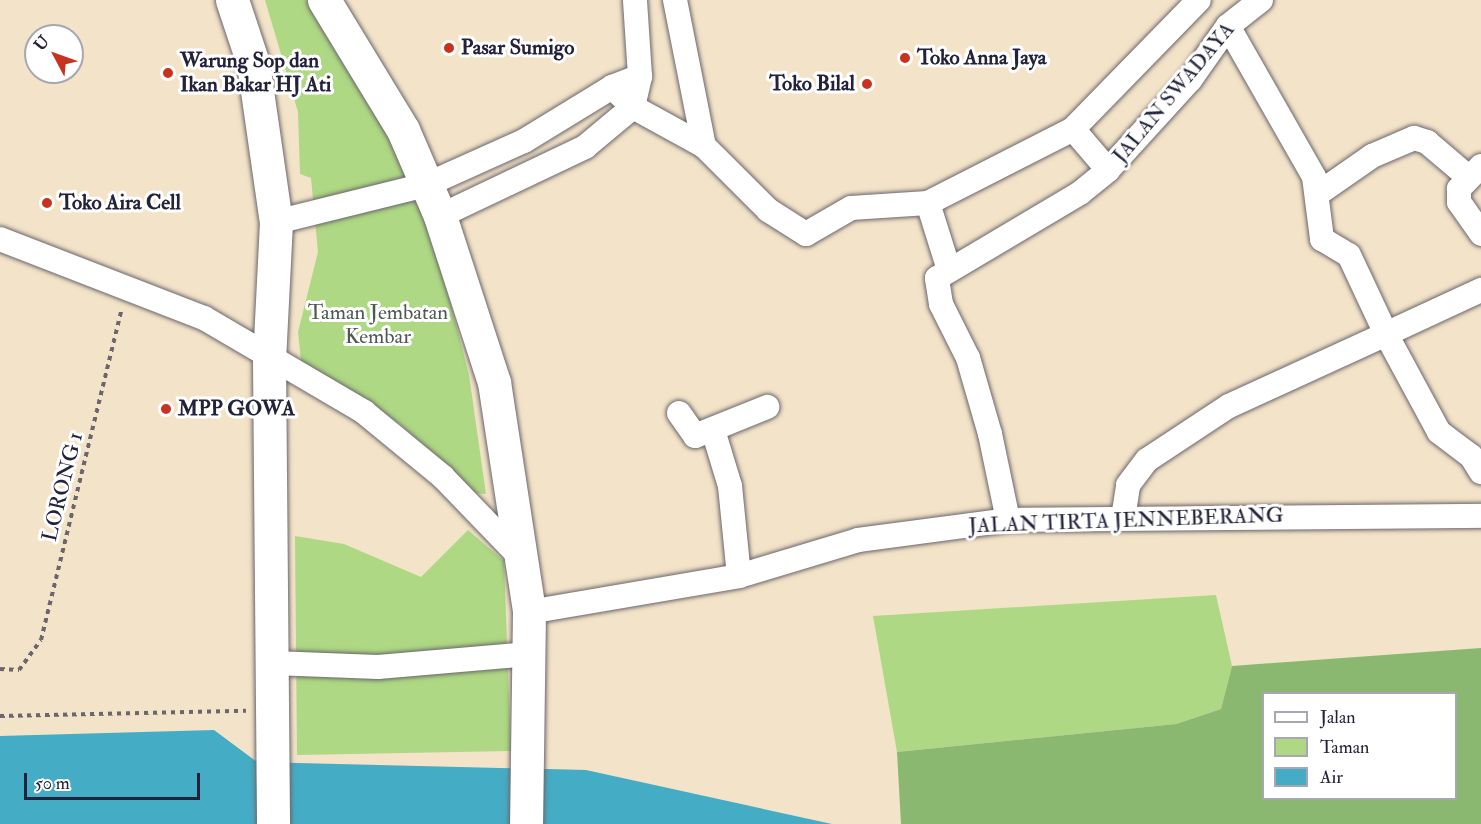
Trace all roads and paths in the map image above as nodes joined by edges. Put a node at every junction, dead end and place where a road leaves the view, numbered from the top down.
1 (232, 0) edge
2 (324, 0) edge
3 (635, 0) edge
4 (675, 0) edge
5 (1198, 0) edge
6 (1261, 0) edge
7 (1228, 26) junction
8 (640, 76) junction
9 (612, 87) junction
10 (633, 107) junction
11 (1073, 129) junction
12 (704, 146) junction
13 (1108, 170) junction
14 (1474, 171) edge
15 (426, 185) junction
16 (1319, 193) junction
17 (928, 203) junction
18 (440, 216) junction
19 (276, 222) junction
20 (1481, 234) edge
21 (0, 239) edge
22 (948, 267) junction
23 (127, 286) junction
24 (1481, 290) edge
25 (1386, 334) junction
26 (269, 360) junction
27 (767, 407) dead end
28 (678, 413) dead end
29 (713, 430) junction
30 (1481, 472) edge
31 (1481, 516) edge
32 (1123, 518) junction
33 (1008, 520) junction
34 (522, 559) junction
35 (739, 576) junction
36 (529, 612) junction
37 (528, 654) junction
38 (273, 663) junction
39 (0, 669) edge
40 (273, 711) junction
41 (0, 716) edge
42 (273, 824) edge
43 (526, 824) edge

1 - 19 highway
2 - 15 highway
3 - 8 street
4 - 12 street
5 - 11 street
6 - 7 street, JALAN SWADAYA
7 - 13 street, JALAN SWADAYA
7 - 16 street
8 - 9 street
8 - 10 street
9 - 10 street
9 - 15 street
10 - 12 street
10 - 18 street
11 - 13 street
11 - 17 street
12 - 17 street
13 - 22 street, JALAN SWADAYA
14 - 16 street
14 - 20 street
15 - 18 highway
15 - 19 street
16 - 25 street
17 - 22 street
18 - 34 highway
19 - 26 highway
21 - 23 street
22 - 33 street
23 - 26 street
23 - 39 path, LORONG 1
24 - 25 street
25 - 30 street
25 - 32 street
26 - 34 street
26 - 38 highway
27 - 29 street
28 - 29 street
29 - 35 street
31 - 32 street, JALAN TIRTA JENNEBERANG
32 - 33 street, JALAN TIRTA JENNEBERANG
33 - 35 street, JALAN TIRTA JENNEBERANG
34 - 36 highway
35 - 36 street, JALAN TIRTA JENNEBERANG
36 - 37 highway
37 - 38 street
37 - 43 highway
38 - 40 highway
40 - 41 path
40 - 42 highway

